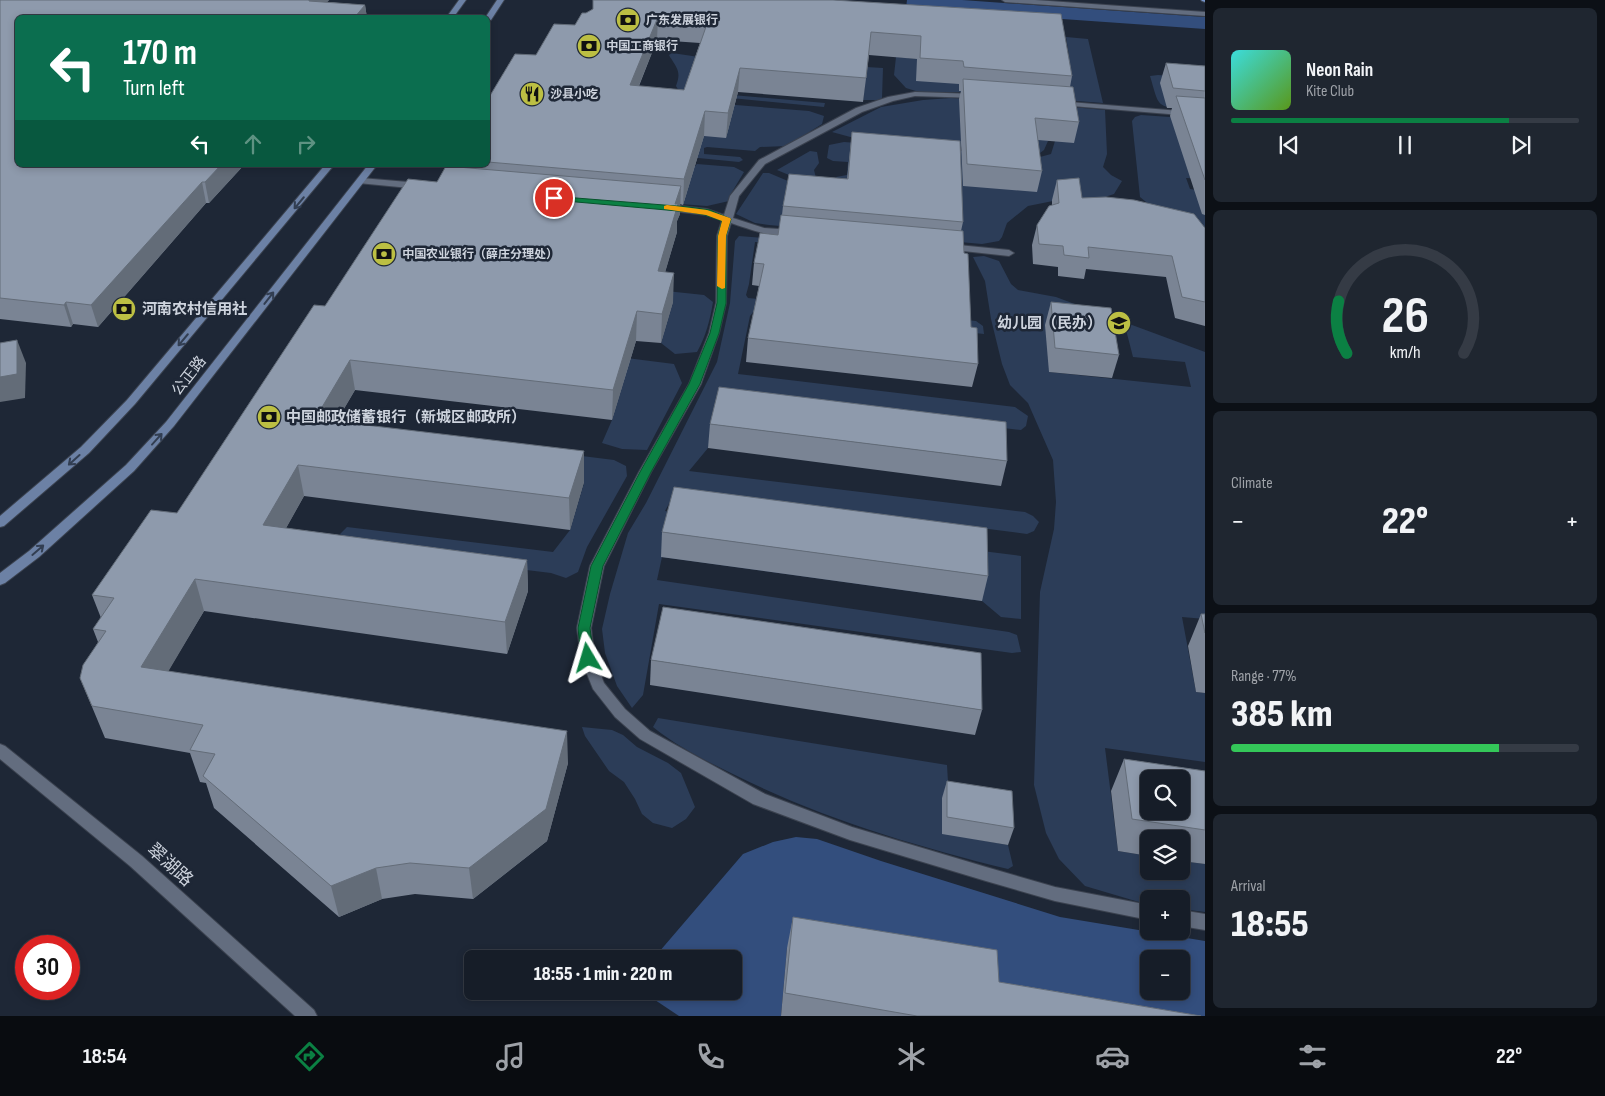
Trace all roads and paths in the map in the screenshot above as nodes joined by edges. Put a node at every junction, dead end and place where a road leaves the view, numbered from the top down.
1 (463, 0) edge
2 (502, 0) edge
3 (1004, 0) edge
4 (1205, 14) edge
5 (451, 15) edge
6 (490, 15) edge
7 (987, 97) edge
8 (1056, 102) edge
9 (1205, 115) edge
10 (328, 167) edge
11 (372, 167) edge
12 (361, 181) junction
13 (430, 187) edge
14 (649, 206) edge
15 (727, 219) junction
16 (803, 234) edge
17 (942, 247) edge
18 (1009, 253) dead end
19 (0, 523) edge
20 (0, 580) edge
21 (0, 750) edge
22 (1140, 911) edge
23 (1190, 920) edge
24 (1205, 922) edge
25 (308, 1016) edge

1 - 5 main road
2 - 6 main road
3 - 4 street
7 - 15 street
8 - 9 street
10 -> 19 main road, 公正路
11 - 12 main road, 公正路
12 - 13 street
20 -> 12 main road, 公正路
14 - 15 street
15 - 16 street
15 - 22 street
17 - 18 street
21 - 25 street, 翠湖路
23 - 24 street

